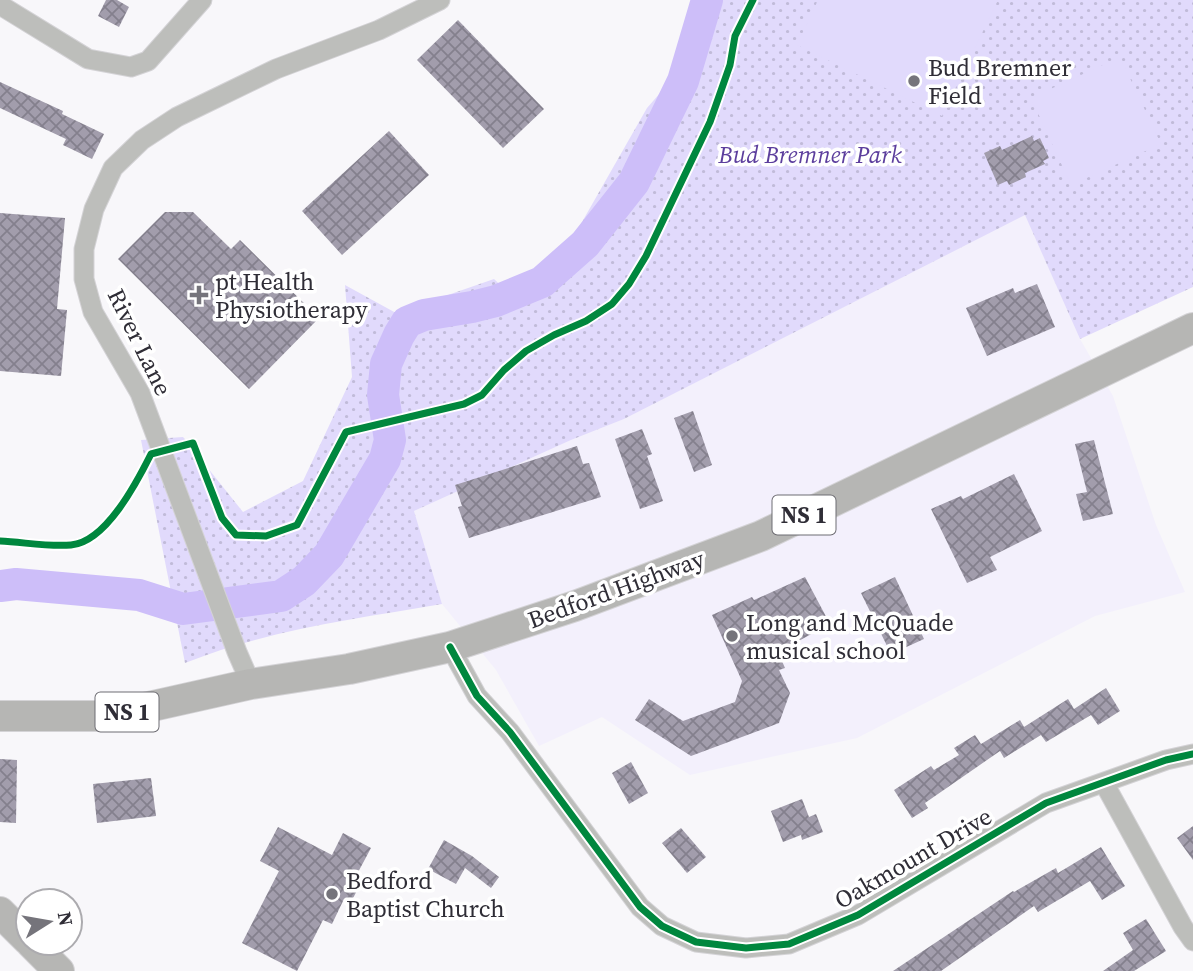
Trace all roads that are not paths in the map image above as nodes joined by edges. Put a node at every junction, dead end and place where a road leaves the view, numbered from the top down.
1 (202, 0) edge
2 (440, 0) edge
3 (0, 5) edge
4 (1193, 328) edge
5 (450, 647) junction
6 (251, 684) junction
7 (0, 716) edge
8 (1193, 754) edge
9 (1104, 783) junction
10 (0, 912) edge
11 (14, 926) edge
12 (1193, 941) edge
13 (45, 957) edge
14 (59, 971) edge

1 - 3 street
2 - 6 street, River Lane
4 - 5 main road, Bedford Highway / NS 1
5 - 6 main road, Bedford Highway / NS 1
5 - 9 street, Oakmount Drive
6 - 7 main road, Bedford Highway / NS 1
8 - 9 street, Oakmount Drive
9 - 12 street
10 - 11 main road
13 - 14 main road

